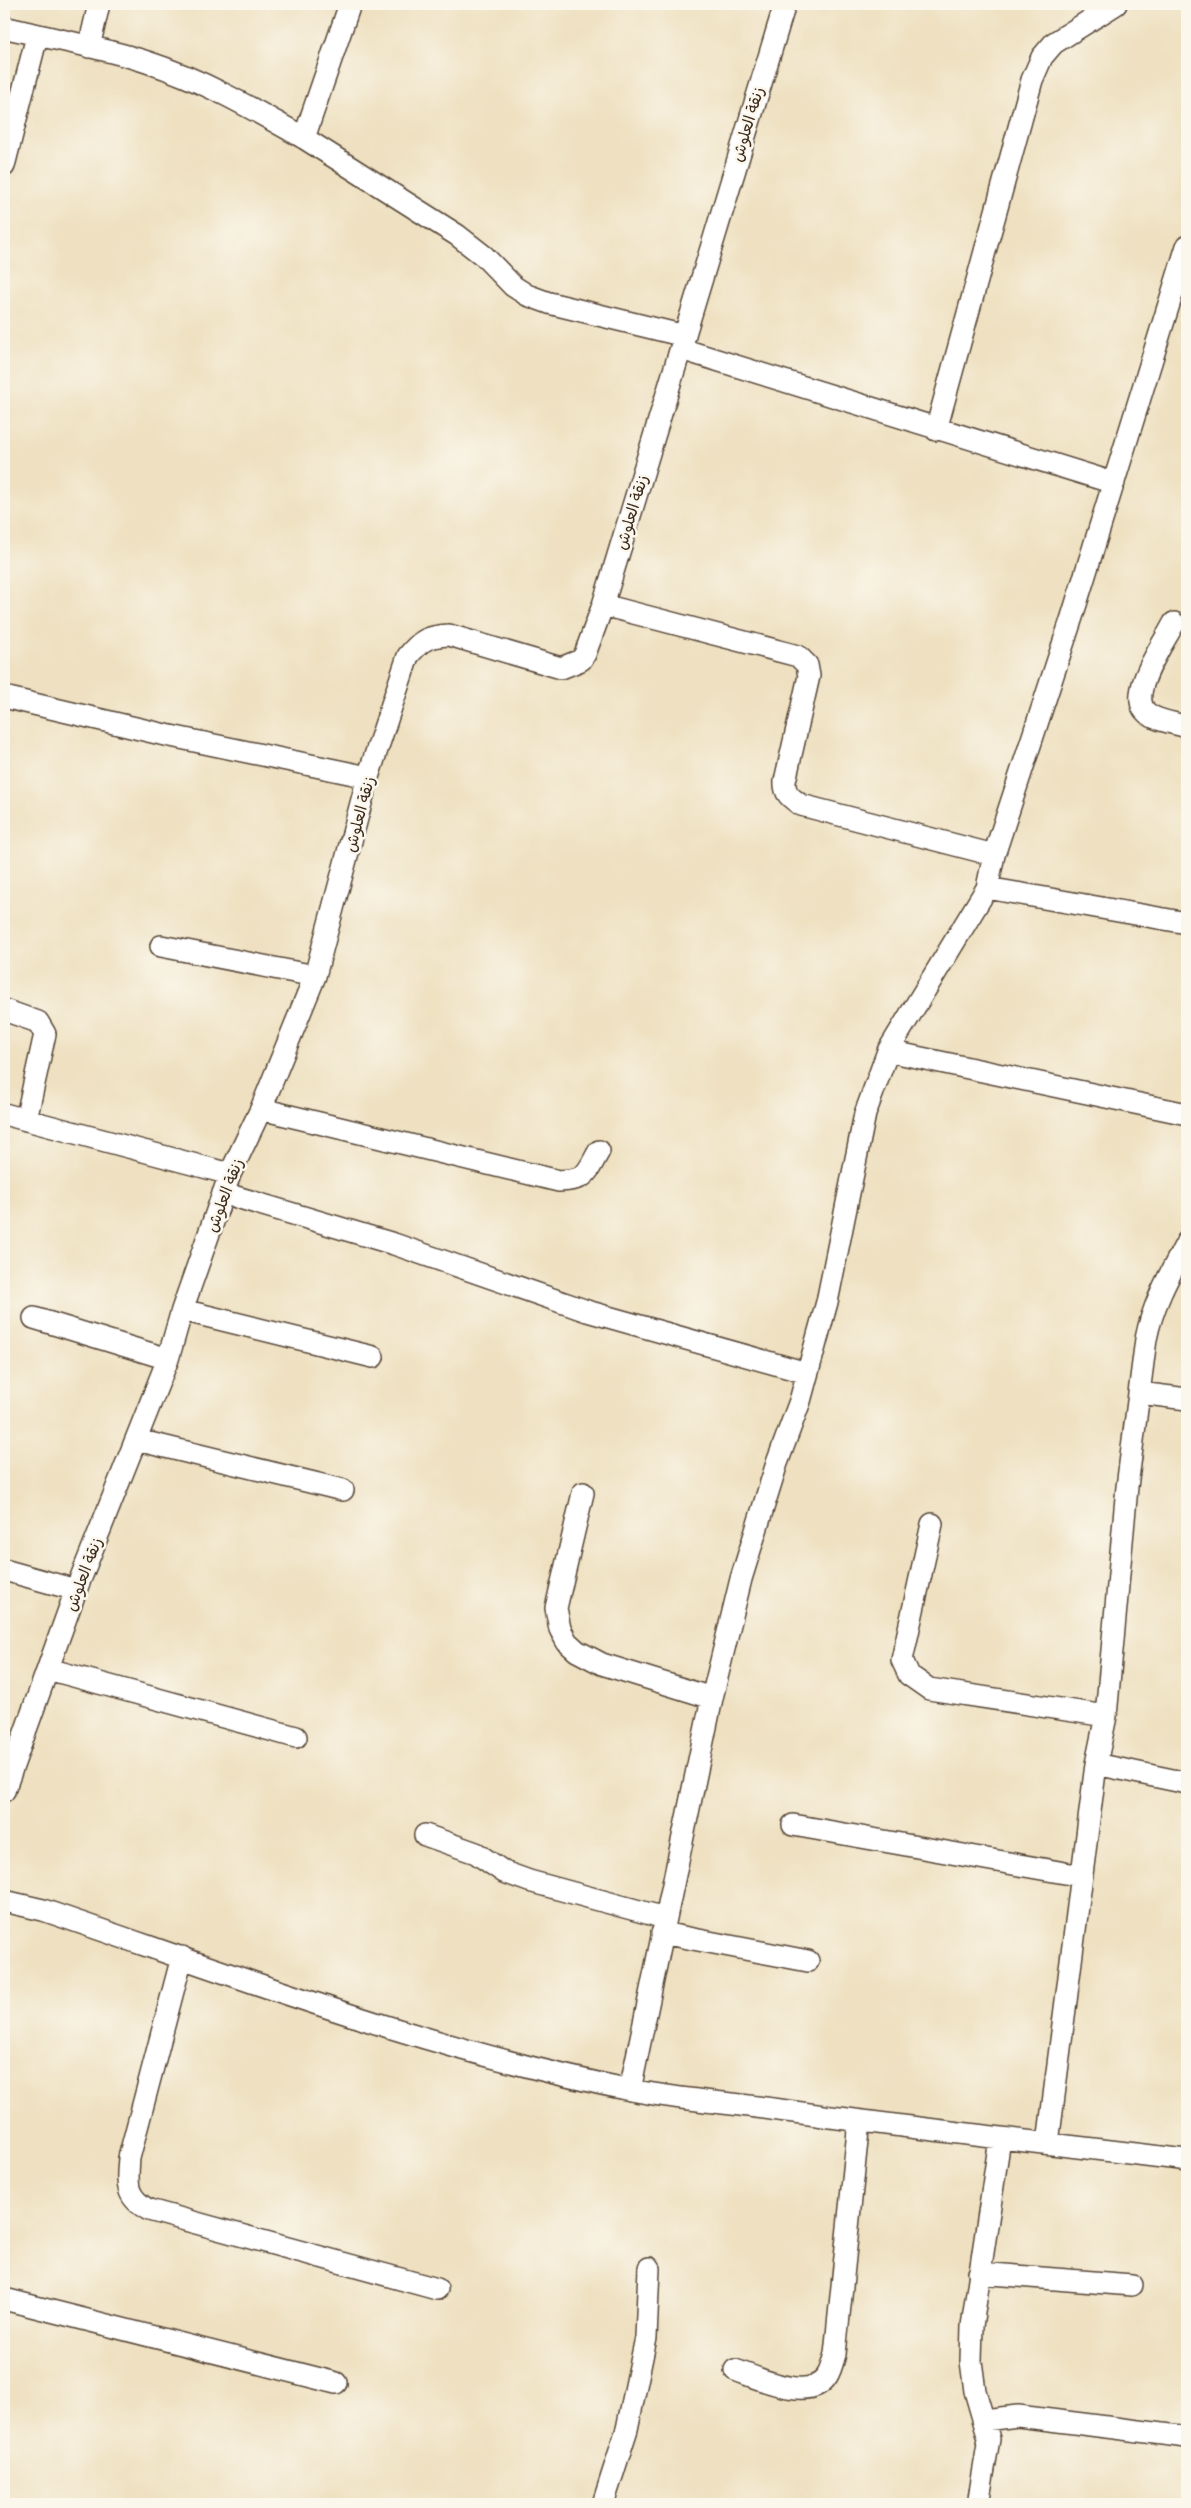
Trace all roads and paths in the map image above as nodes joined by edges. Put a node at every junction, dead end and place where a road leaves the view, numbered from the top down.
1 (99, 4) edge
2 (350, 4) edge
3 (785, 4) edge
4 (1116, 4) edge
5 (4, 27) edge
6 (37, 36) junction
7 (89, 47) junction
8 (304, 138) junction
9 (4, 166) edge
10 (1187, 246) edge
11 (683, 343) junction
12 (936, 430) junction
13 (1114, 483) junction
14 (603, 605) junction
15 (1174, 624) dead end
16 (4, 697) edge
17 (1187, 727) edge
18 (368, 777) junction
19 (994, 855) junction
20 (987, 888) junction
21 (1187, 923) edge
22 (161, 946) dead end
23 (315, 976) junction
24 (4, 1010) edge
25 (888, 1051) junction
26 (261, 1109) junction
27 (4, 1114) edge
28 (1187, 1114) edge
29 (26, 1120) junction
30 (599, 1152) dead end
31 (226, 1183) junction
32 (1187, 1242) edge
33 (182, 1310) junction
34 (34, 1318) dead end
35 (373, 1357) dead end
36 (168, 1359) junction
37 (807, 1373) junction
38 (1138, 1393) junction
39 (1187, 1399) edge
40 (137, 1440) junction
41 (343, 1490) dead end
42 (582, 1493) dead end
43 (932, 1524) dead end
44 (4, 1570) edge
45 (76, 1590) junction
46 (48, 1669) junction
47 (712, 1698) junction
48 (1106, 1716) junction
49 (296, 1738) dead end
50 (1096, 1764) junction
51 (1187, 1783) edge
52 (4, 1791) edge
53 (793, 1825) dead end
54 (425, 1835) dead end
55 (1082, 1876) junction
56 (4, 1901) edge
57 (664, 1926) junction
58 (182, 1957) junction
59 (808, 1961) dead end
60 (630, 2090) junction
61 (859, 2121) junction
62 (1000, 2139) junction
63 (1048, 2143) junction
64 (1187, 2160) edge
65 (649, 2268) dead end
66 (979, 2273) junction
67 (1132, 2285) dead end
68 (437, 2289) dead end
69 (4, 2299) edge
70 (735, 2370) dead end
71 (336, 2383) dead end
72 (984, 2420) junction
73 (1187, 2437) edge
74 (603, 2504) edge
75 (978, 2504) edge

1 - 7 street
2 - 8 street
3 - 11 street, زنقة العلوش
4 - 12 street
5 - 6 street
6 - 7 street
6 - 9 street
7 - 8 street
8 - 11 street
10 - 13 street
11 - 12 street
11 - 14 street, زنقة العلوش
12 - 13 street
13 - 19 street
14 - 18 street, زنقة العلوش
14 - 19 street
15 - 17 street
16 - 18 street
18 - 23 street, زنقة العلوش
19 - 20 street
20 - 21 street
20 - 25 street
22 - 23 street
23 - 26 street, زنقة العلوش
24 - 29 street
25 - 28 street
25 - 37 street
26 - 30 street
26 - 31 street, زنقة العلوش
27 - 29 street
29 - 31 street
31 - 33 street, زنقة العلوش
31 - 37 street
32 - 38 street
33 - 35 street
33 - 36 street, زنقة العلوش
34 - 36 street
36 - 40 street, زنقة العلوش
37 - 47 street
38 - 39 street
38 - 48 street
40 - 41 street
40 - 45 street, زنقة العلوش
42 - 47 street
43 - 48 street
44 - 45 street
45 - 46 street, زنقة العلوش
46 - 49 street
46 - 52 street, زنقة العلوش
47 - 57 street
48 - 50 street
50 - 51 street
50 - 55 street
53 - 55 street
54 - 57 street
55 - 63 street
56 - 58 street
57 - 59 street
57 - 60 street
58 - 60 street
58 - 68 street
60 - 61 street
61 - 62 street
61 - 70 street
62 - 63 street
62 - 66 street
63 - 64 street
65 - 74 street
66 - 67 street
66 - 72 street
69 - 71 street
72 - 73 street
72 - 75 street

